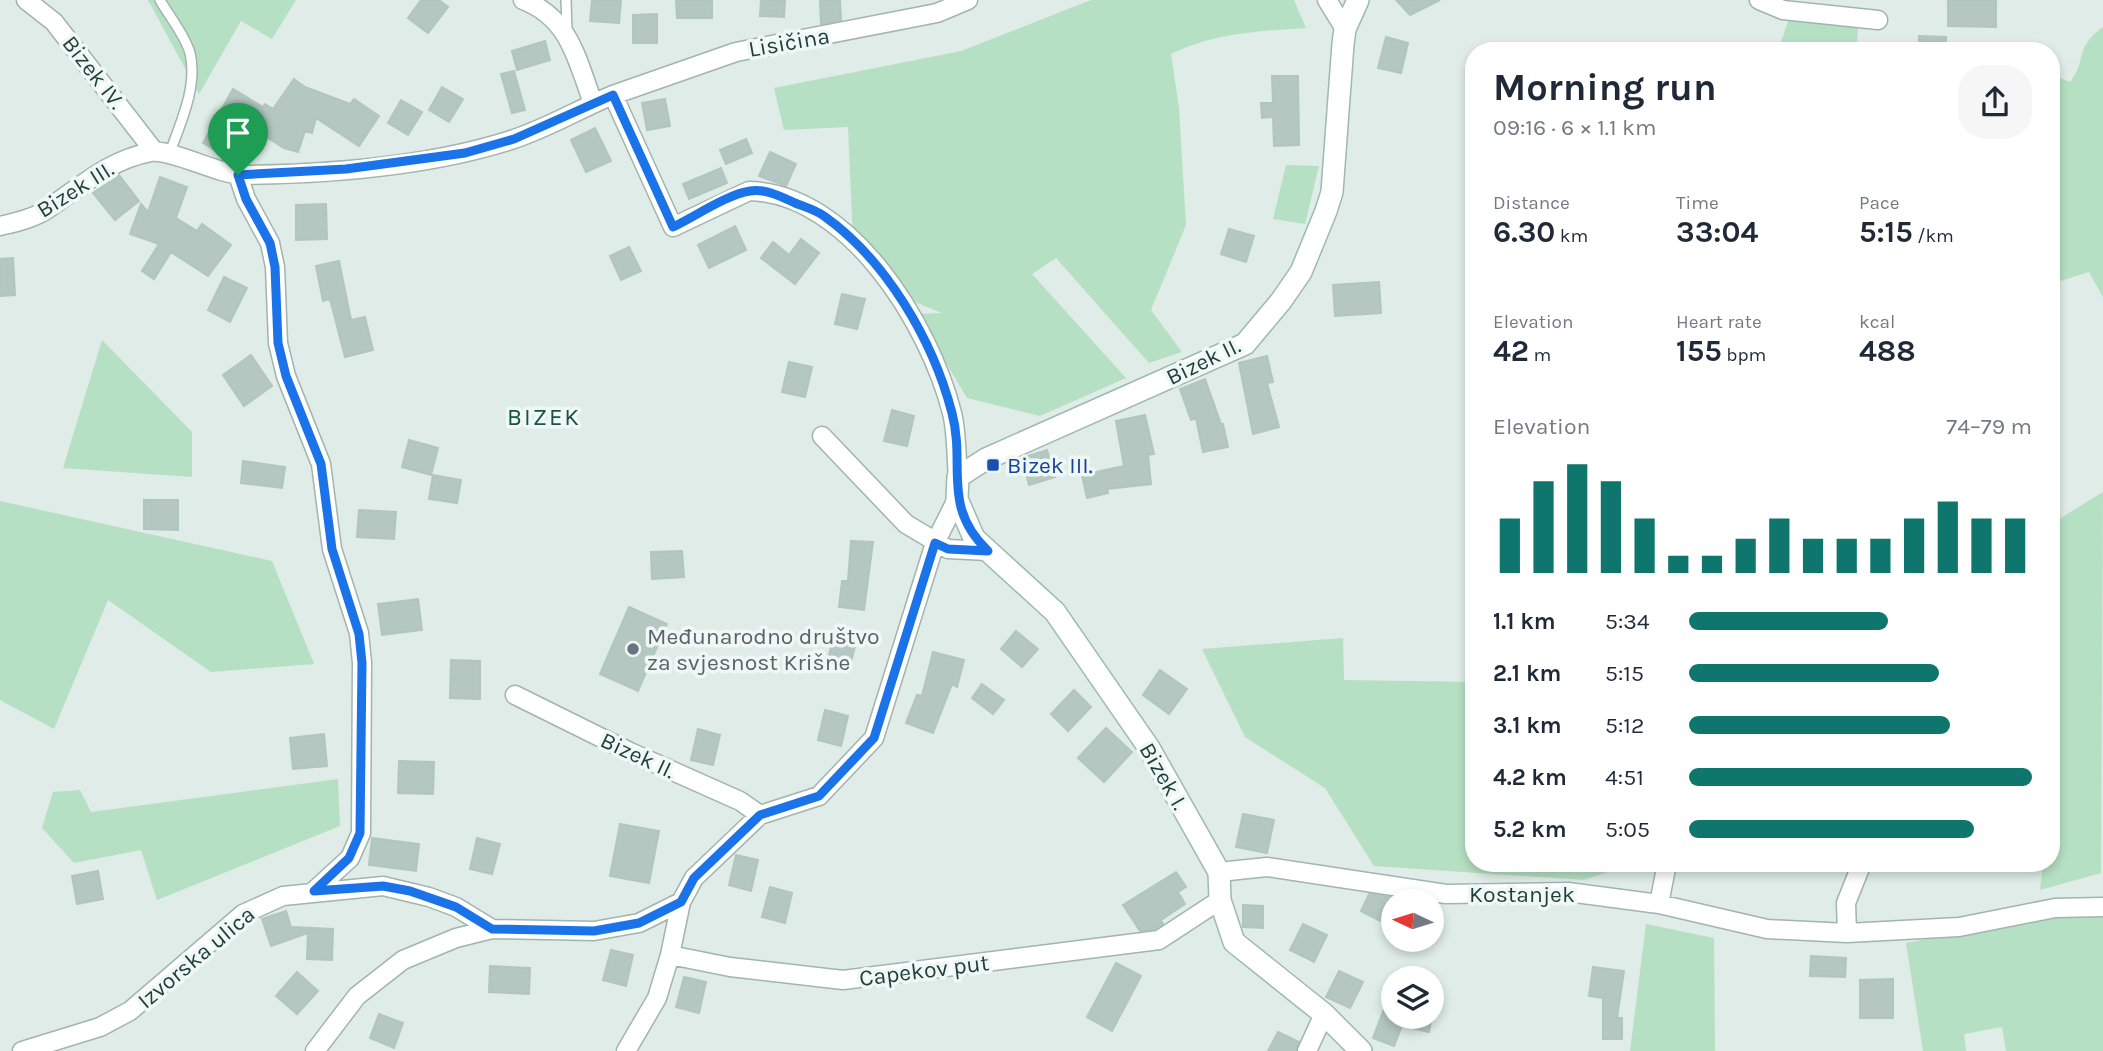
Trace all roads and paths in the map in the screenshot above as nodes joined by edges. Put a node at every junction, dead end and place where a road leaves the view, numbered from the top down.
1 (26, 0) edge
2 (160, 0) edge
3 (523, 0) edge
4 (566, 0) edge
5 (968, 0) edge
6 (1327, 0) edge
7 (1358, 0) edge
8 (1759, 0) edge
9 (1878, 20) dead end
10 (1345, 29) junction
11 (567, 33) junction
12 (613, 95) junction
13 (593, 103) junction
14 (161, 153) junction
15 (238, 175) junction
16 (0, 226) edge
17 (822, 436) dead end
18 (958, 477) junction
19 (957, 499) junction
20 (935, 543) junction
21 (988, 551) junction
22 (515, 695) dead end
23 (760, 815) junction
24 (1219, 872) junction
25 (1665, 872) edge
26 (1858, 872) edge
27 (314, 891) junction
28 (1220, 900) junction
29 (681, 902) junction
30 (1659, 904) junction
31 (2103, 908) edge
32 (492, 929) junction
33 (1847, 933) junction
34 (670, 955) junction
35 (1324, 1014) junction
36 (22, 1051) edge
37 (315, 1051) edge
38 (626, 1051) edge
39 (1307, 1051) edge
40 (1362, 1051) edge

1 - 14 street, Bizek IV.
2 - 14 lane
3 - 11 street
4 - 11 lane
5 - 12 street, Lisičina
6 - 10 street
7 - 10 street, Bizek II.
8 - 9 street
10 - 18 street, Bizek II.
11 - 13 street
12 - 13 street
12 - 18 street
13 - 15 street
14 - 15 street
14 - 16 street, Bizek III.
15 - 27 street
17 - 20 street
18 - 19 street
19 - 20 street
19 - 21 street, Bizek I.
20 - 21 street
20 - 23 street
21 - 24 street, Bizek I.
22 - 23 street, Bizek II.
23 - 29 street
24 - 28 street, Bizek I.
24 - 30 street, Kostanjek
25 - 30 street
26 - 33 street
27 - 32 street, Izvorska ulica
27 - 36 street, Izvorska ulica
28 - 34 street, Capekov put
28 - 35 street, Bizek I.
29 - 32 street
29 - 34 street
30 - 33 street, Kostanjek
31 - 33 street, Kostanjek
32 - 37 street
34 - 38 street
35 - 39 street
35 - 40 street, Bizek I.

